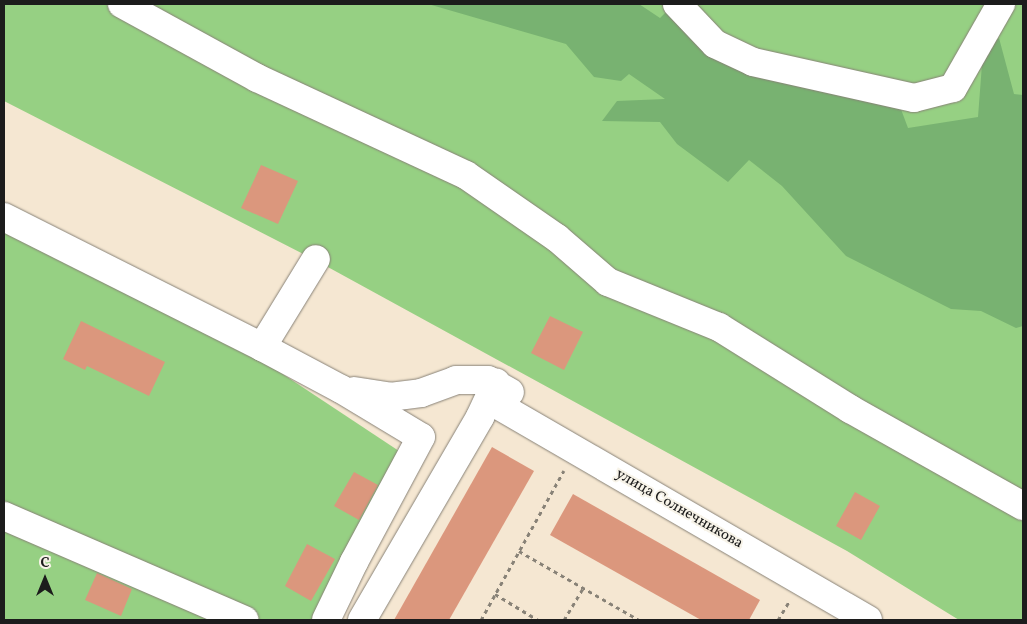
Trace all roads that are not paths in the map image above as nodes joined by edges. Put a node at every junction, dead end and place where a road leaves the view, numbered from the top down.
1 (122, 4) edge
2 (678, 4) edge
3 (1001, 4) edge
4 (4, 217) edge
5 (316, 259) dead end
6 (262, 347) junction
7 (341, 389) junction
8 (492, 391) junction
9 (1023, 506) edge
10 (4, 516) edge
11 (244, 620) edge
12 (326, 620) edge
13 (362, 620) edge
14 (868, 620) edge

1 - 9 street
2 - 3 street
4 - 6 street
5 - 6 street
6 - 7 street
7 - 8 street
7 - 12 street
8 - 13 street
8 - 14 street, улица Солнечникова
10 - 11 street

